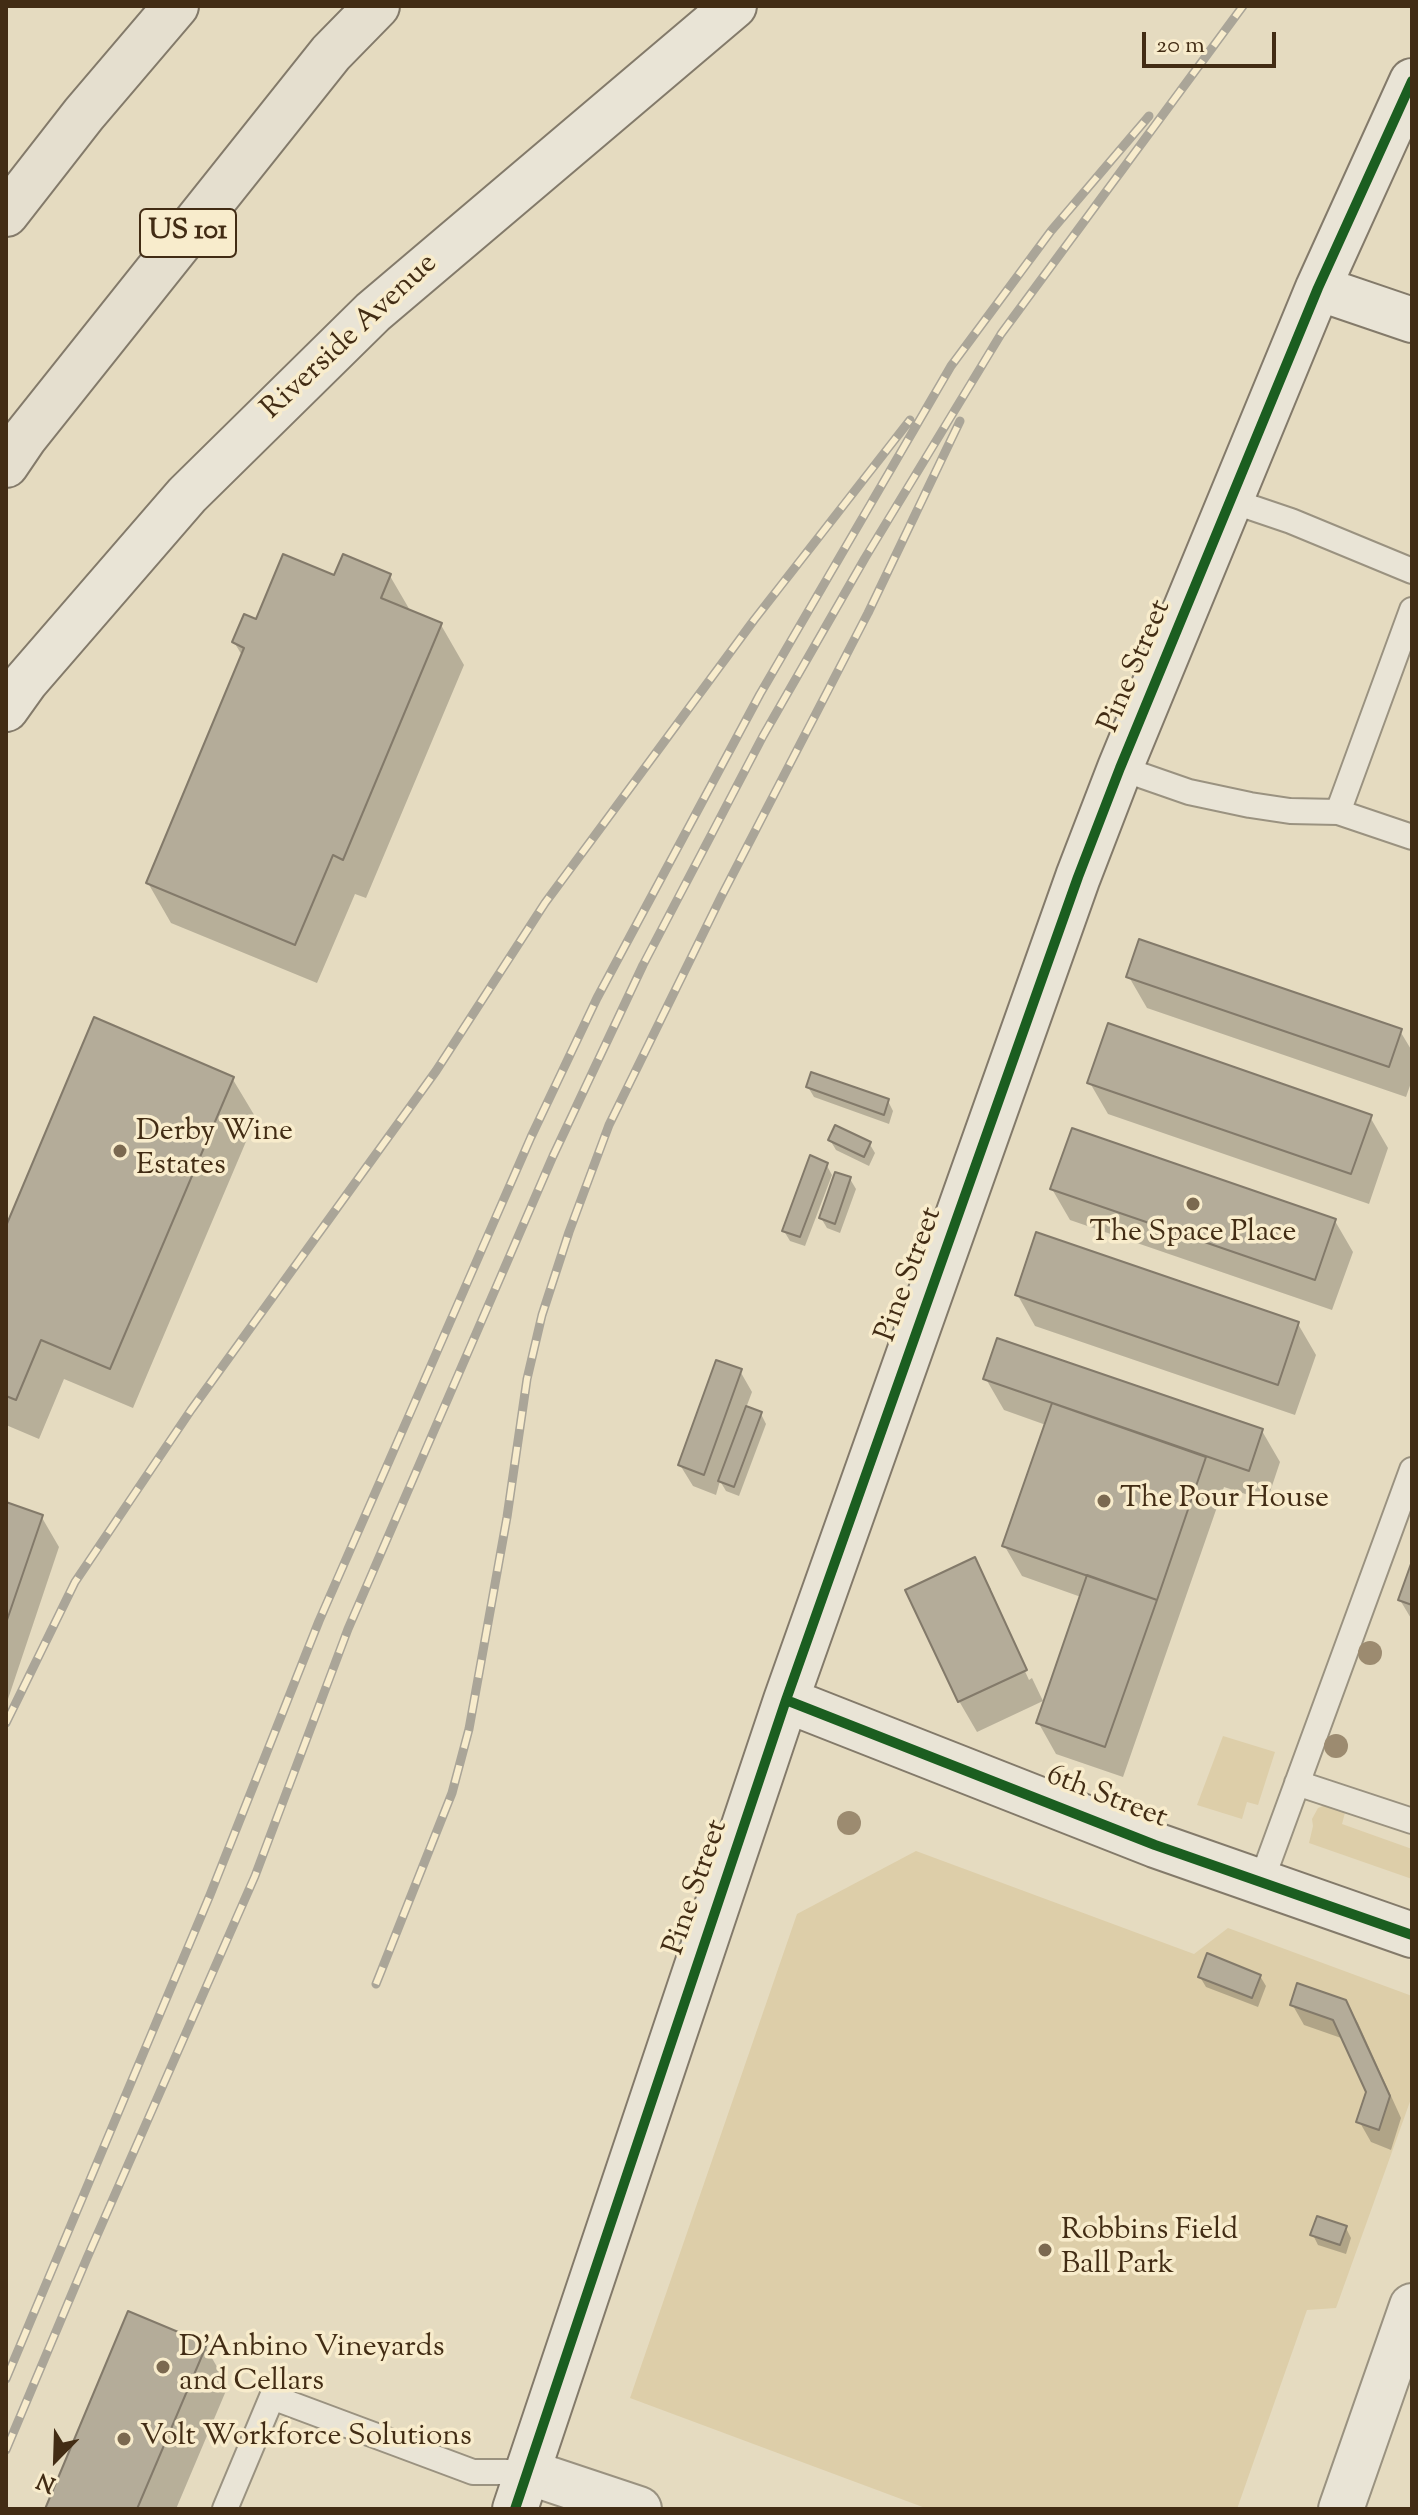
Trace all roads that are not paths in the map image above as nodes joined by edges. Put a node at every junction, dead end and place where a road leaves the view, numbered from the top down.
1 (176, 6) edge
2 (377, 6) edge
3 (411, 6) edge
4 (734, 6) edge
5 (331, 53) junction
6 (1412, 81) edge
7 (84, 114) junction
8 (6, 181) edge
9 (6, 214) edge
10 (1318, 288) junction
11 (1412, 320) edge
12 (6, 465) edge
13 (1232, 501) junction
14 (1412, 571) edge
15 (1412, 610) edge
16 (1389, 669) junction
17 (1412, 677) edge
18 (6, 709) edge
19 (1120, 768) junction
20 (1338, 812) junction
21 (1412, 837) edge
22 (1412, 1470) edge
23 (786, 1700) junction
24 (1297, 1783) junction
25 (1412, 1821) edge
26 (1261, 1882) junction
27 (1412, 1935) edge
28 (1412, 2306) edge
29 (522, 2490) edge
30 (225, 2509) edge
31 (639, 2509) edge
32 (1341, 2509) edge

1 - 7 highway
2 - 5 highway, US 101
3 - 5 highway
4 - 18 street, Riverside Avenue
5 - 12 highway, US 101
6 - 10 street, Pine Street
7 - 8 highway
7 - 9 highway
10 - 11 street
10 - 13 street, Pine Street
13 - 14 lane
13 - 19 street, Pine Street
15 - 16 lane
16 - 17 lane
16 - 20 lane
19 - 20 lane
19 - 23 street, Pine Street
20 - 21 lane
22 - 24 lane
23 - 26 street, 6th Street
23 - 29 street, Pine Street
24 - 25 lane
24 - 26 lane
26 - 27 street, 6th Street
28 - 32 street
29 - 30 lane
29 - 31 street

